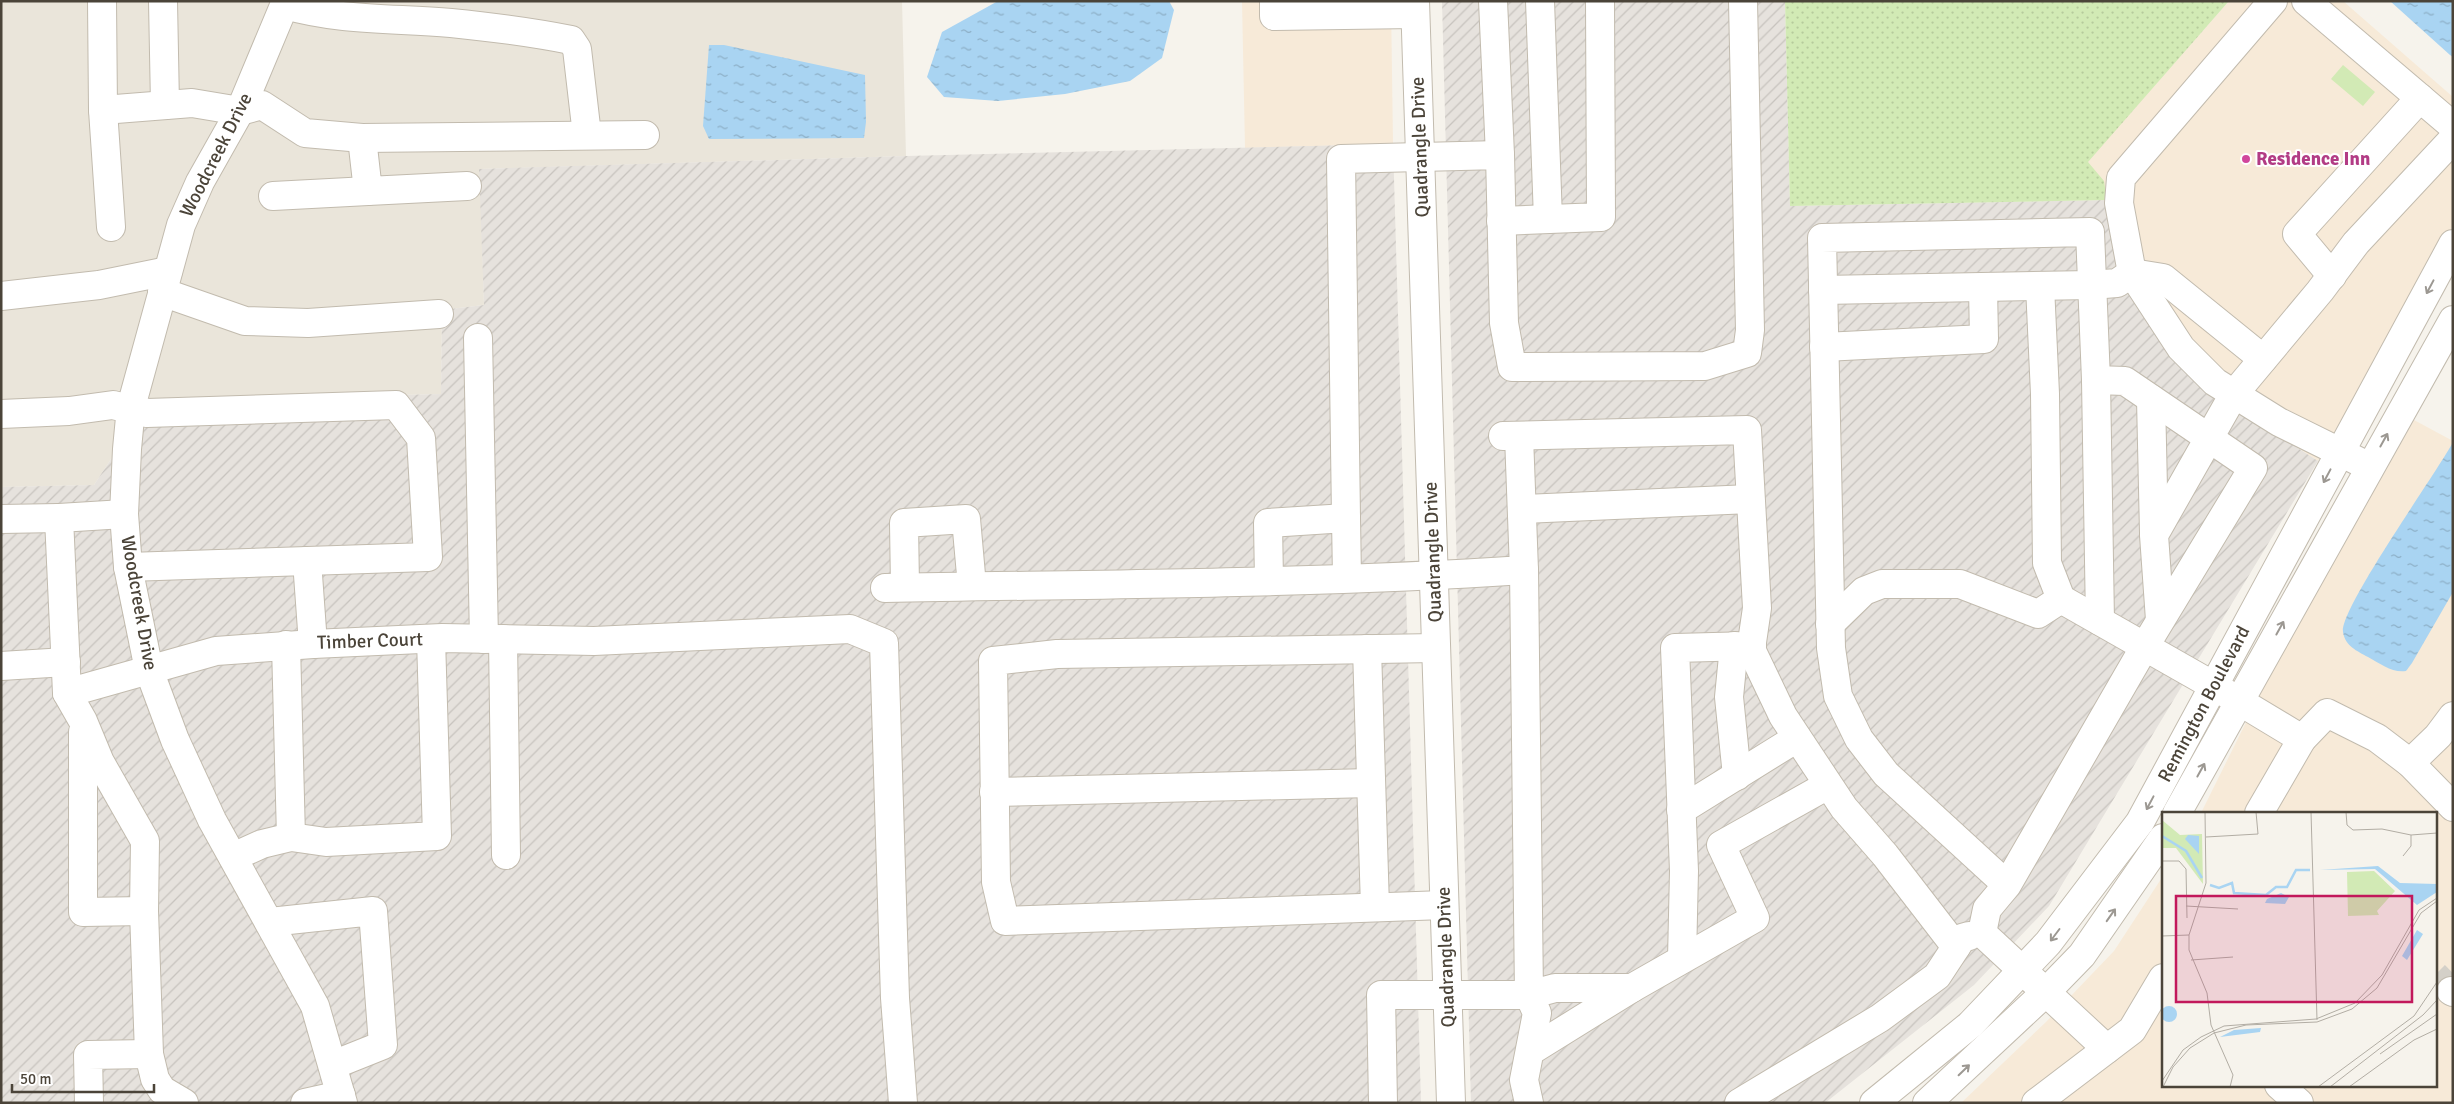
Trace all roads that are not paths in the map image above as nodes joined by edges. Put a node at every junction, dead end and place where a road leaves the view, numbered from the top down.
1 (102, 1) edge
2 (163, 1) edge
3 (1274, 1) edge
4 (1493, 1) edge
5 (1540, 1) edge
6 (1600, 1) edge
7 (1743, 1) edge
8 (2272, 1) edge
9 (2306, 1) edge
10 (286, 3) edge
11 (1335, 8) edge
12 (1415, 8) edge
13 (2420, 98) junction
14 (164, 105) junction
15 (103, 110) junction
16 (240, 111) junction
17 (2453, 126) edge
18 (587, 135) junction
19 (645, 135) dead end
20 (362, 138) junction
21 (2453, 139) edge
22 (1500, 155) junction
23 (1420, 158) junction
24 (467, 186) dead end
25 (368, 191) junction
26 (273, 196) dead end
27 (1548, 219) junction
28 (1501, 221) junction
29 (112, 227) dead end
30 (2453, 244) edge
31 (2132, 273) junction
32 (2332, 276) junction
33 (165, 282) junction
34 (2091, 285) junction
35 (2040, 286) junction
36 (1983, 287) junction
37 (1823, 290) junction
38 (1, 296) edge
39 (439, 314) dead end
40 (2453, 320) edge
41 (478, 338) dead end
42 (1824, 347) junction
43 (2263, 359) junction
44 (2096, 380) junction
45 (2234, 394) junction
46 (2151, 399) junction
47 (131, 407) junction
48 (1, 414) edge
49 (2208, 438) junction
50 (2340, 452) junction
51 (2370, 467) junction
52 (1750, 499) junction
53 (1522, 509) junction
54 (124, 514) junction
55 (59, 518) junction
56 (1346, 518) junction
57 (1, 519) edge
58 (2154, 535) junction
59 (307, 561) junction
60 (128, 567) junction
61 (1524, 570) junction
62 (1434, 576) junction
63 (1347, 578) junction
64 (1269, 581) junction
65 (972, 586) junction
66 (2061, 599) junction
67 (2160, 620) junction
68 (2100, 621) junction
69 (1830, 624) junction
70 (431, 639) junction
71 (493, 639) junction
72 (313, 644) junction
73 (286, 645) junction
74 (1743, 646) junction
75 (2144, 646) junction
76 (1436, 648) junction
77 (1367, 649) junction
78 (66, 662) junction
79 (1, 666) edge
80 (149, 670) junction
81 (2214, 686) junction
82 (67, 693) junction
83 (2240, 701) junction
84 (2453, 716) edge
85 (83, 721) junction
86 (1797, 738) junction
87 (2302, 739) junction
88 (2410, 763) junction
89 (1737, 776) junction
90 (1371, 784) junction
91 (1828, 785) junction
92 (994, 792) junction
93 (2453, 807) edge
94 (2267, 809) edge
95 (1681, 810) junction
96 (2178, 812) edge
97 (291, 837) junction
98 (2162, 839) edge
99 (1683, 841) junction
100 (1721, 845) junction
101 (506, 855) dead end
102 (233, 857) junction
103 (2007, 885) junction
104 (1444, 905) junction
105 (1375, 907) junction
106 (144, 911) junction
107 (270, 922) junction
108 (1982, 933) junction
109 (1956, 947) junction
110 (1682, 959) junction
111 (2022, 970) junction
112 (2162, 980) edge
113 (1632, 988) junction
114 (2046, 992) junction
115 (1447, 994) junction
116 (1529, 995) junction
117 (2107, 1049) junction
118 (1532, 1050) junction
119 (149, 1054) junction
120 (333, 1064) junction
121 (2280, 1086) edge
122 (342, 1099) edge
123 (89, 1103) edge
124 (184, 1103) edge
125 (306, 1103) edge
126 (903, 1103) edge
127 (1383, 1103) edge
128 (1451, 1103) edge
129 (1530, 1103) edge
130 (1739, 1103) edge
131 (1874, 1103) edge
132 (1927, 1103) edge
133 (2036, 1103) edge
134 (2299, 1103) edge

1 - 15 street
2 - 14 street
3 - 11 street
4 - 22 street
5 - 27 street
6 - 27 street
7 - 28 street
8 - 31 street
9 - 13 street
10 - 16 street, Woodcreek Drive
10 - 18 street
11 - 12 street
12 - 23 street, Quadrangle Drive
13 - 17 street
13 - 32 street
14 - 15 street
14 - 16 street
15 - 29 street
16 - 20 street
16 - 33 street, Woodcreek Drive
18 - 19 street
18 - 20 street
20 - 25 street
21 - 32 street
22 - 23 street
22 - 28 street
23 - 56 street
23 - 62 street, Quadrangle Drive
24 - 25 street
25 - 26 street
27 - 28 street
30 -> 50 street, Remington Boulevard
31 - 34 street
31 - 43 street
31 - 45 street
32 - 43 street
33 - 38 street
33 - 39 street
33 - 47 street, Woodcreek Drive
34 - 35 street
34 - 37 street
34 - 44 street
35 - 36 street
35 - 66 street
36 - 37 street
36 - 42 street
37 - 42 street
51 -> 40 street, Remington Boulevard
41 - 71 street
42 - 69 street
43 - 45 street
44 - 46 street
44 - 68 street
45 - 49 street
45 - 50 street
46 - 49 street
46 - 58 street
47 - 48 street
47 - 54 street, Woodcreek Drive
47 - 59 street
49 - 58 street
49 - 67 street
50 - 51 street
50 -> 81 street, Remington Boulevard
83 -> 51 street, Remington Boulevard
52 - 53 street
52 - 53 street
52 - 74 street
53 - 61 street
54 - 55 street
54 - 60 street, Woodcreek Drive
55 - 57 street
55 - 78 street
56 - 63 street
56 - 64 street
58 - 67 street
59 - 60 street
59 - 72 street
60 - 80 street, Woodcreek Drive
61 - 62 street
61 - 116 street
62 - 63 street
62 - 76 street, Quadrangle Drive
63 - 64 street
64 - 65 street
65 - 65 street
66 - 68 street
66 - 69 street
67 - 75 street
68 - 75 street
69 - 103 street
70 - 71 street, Timber Court
70 - 72 street, Timber Court
70 - 97 street
71 - 101 street
71 - 126 street, Timber Court
72 - 73 street, Timber Court
73 - 80 street, Timber Court
73 - 97 street
74 - 86 street
74 - 89 street
74 - 95 street
75 - 81 street
75 - 103 street
76 - 77 street
76 - 104 street, Quadrangle Drive
77 - 90 street
77 - 92 street
78 - 79 street
78 - 82 street
80 - 82 street, Timber Court
80 - 102 street, Woodcreek Drive
81 - 83 street
81 -> 111 street, Remington Boulevard
82 - 85 street
83 - 87 street
96 -> 83 street, Remington Boulevard
84 - 88 street
85 - 106 street
85 - 106 street
86 - 89 street
86 - 91 street
87 - 88 street
87 - 94 street
88 - 93 street
89 - 95 street
90 - 92 street
90 - 105 street
91 - 100 street
91 - 109 street
92 - 105 street
95 - 99 street
97 - 102 street
114 -> 98 street
99 - 100 street
99 - 110 street
100 - 110 street
102 - 107 street, Woodcreek Drive
103 - 108 street
104 - 105 street
104 - 115 street, Quadrangle Drive
106 - 119 street
107 - 120 street, Woodcreek Drive
107 - 120 street
108 - 109 street
108 - 111 street
109 - 130 street
110 - 113 street
111 - 114 street
111 - 131 street, Remington Boulevard
112 - 117 street
113 - 116 street
113 - 118 street
114 - 117 street
132 -> 114 street
115 - 116 street
115 - 127 street
115 - 128 street, Quadrangle Drive
116 - 118 street
117 - 133 street
118 - 129 street
119 - 123 street
119 - 124 street
120 - 122 street, Woodcreek Drive
121 - 134 street
122 - 125 street

